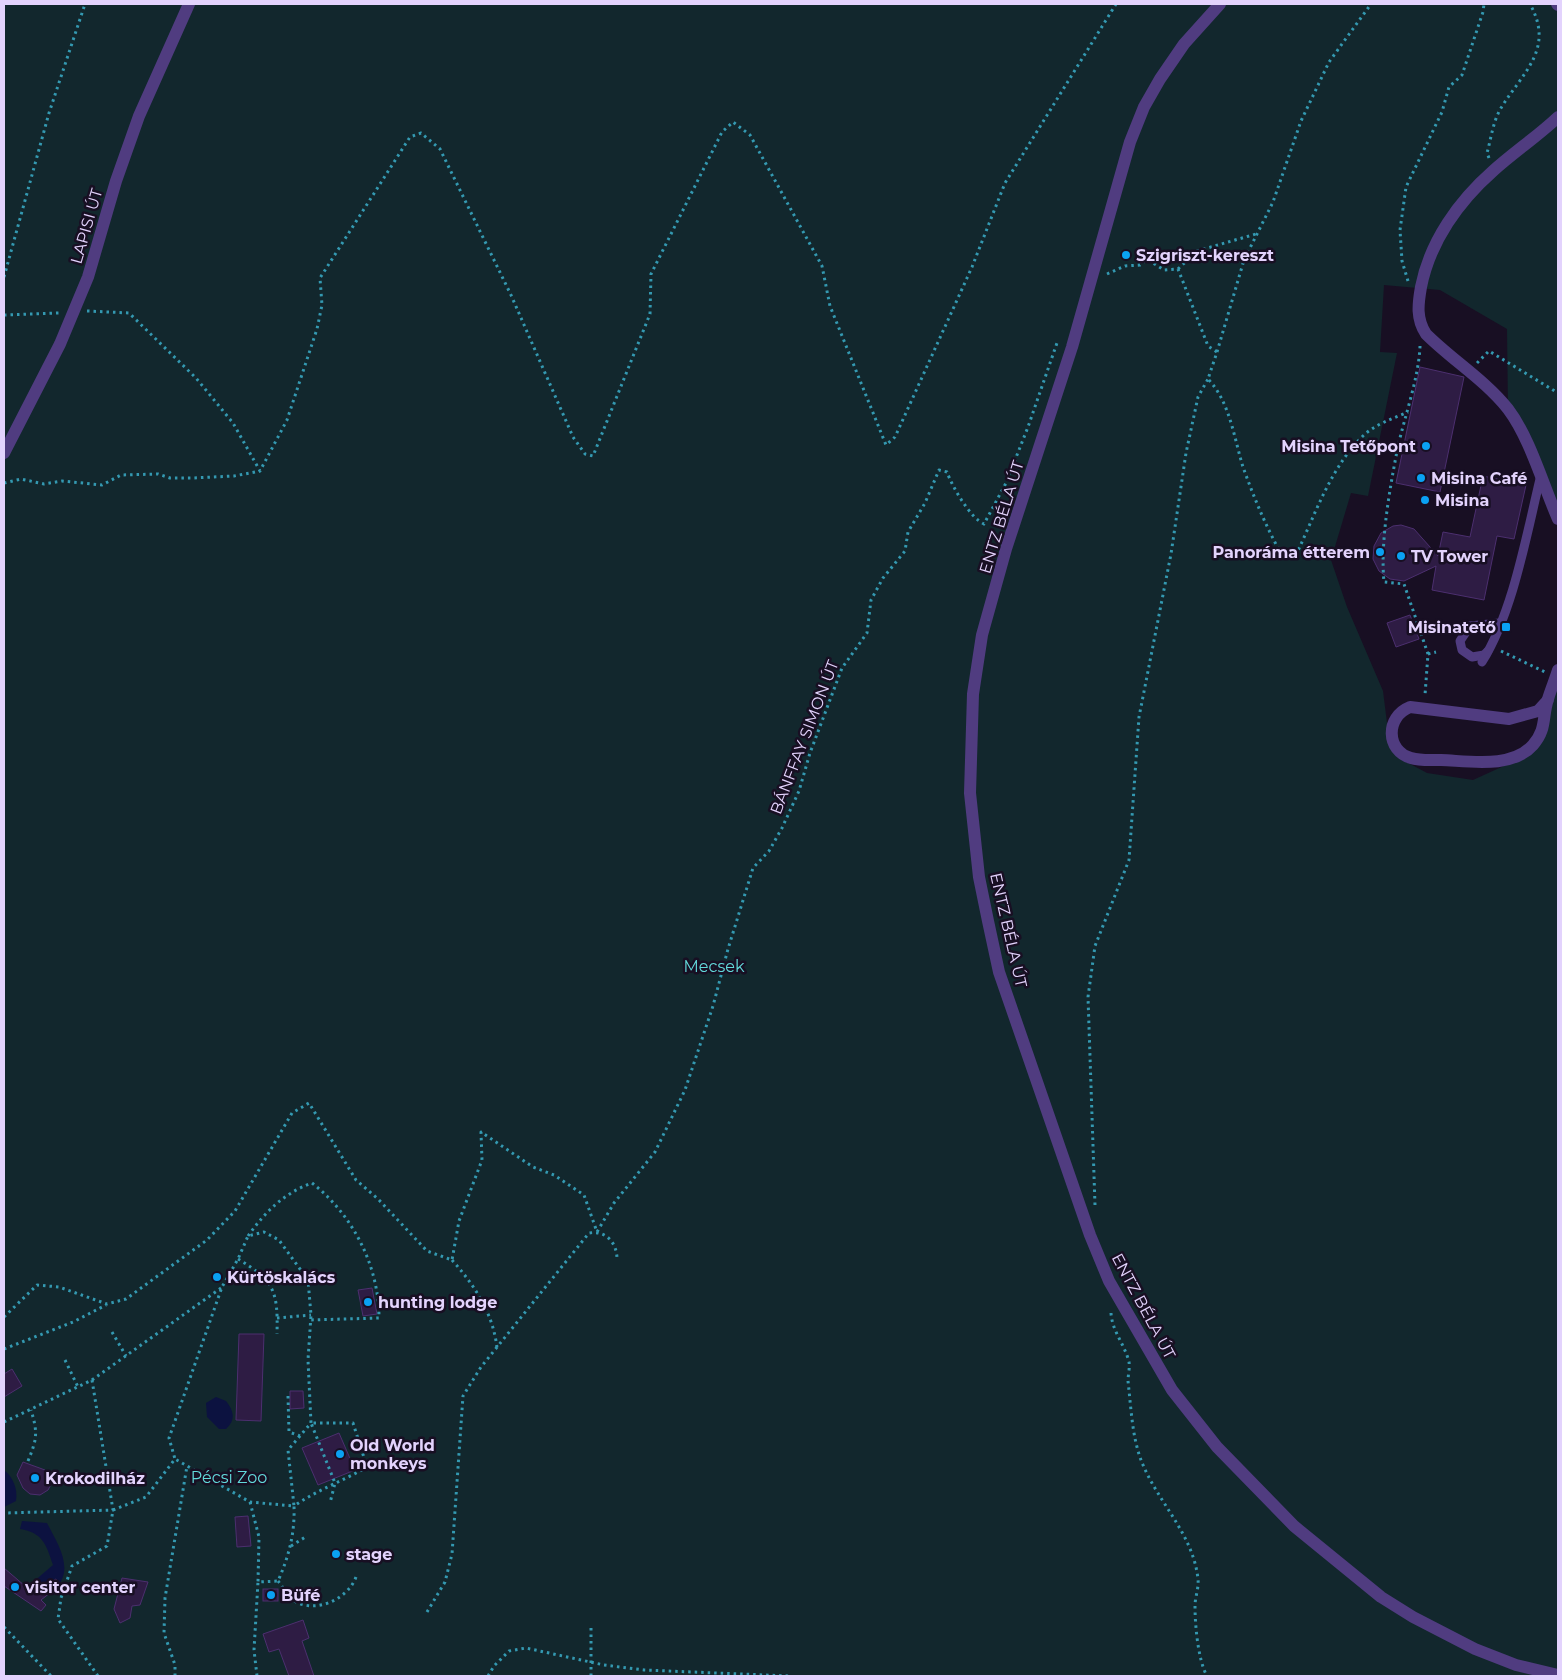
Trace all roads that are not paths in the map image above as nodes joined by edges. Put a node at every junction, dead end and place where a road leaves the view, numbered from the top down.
1 (189, 4) edge
2 (1220, 4) edge
3 (1558, 117) edge
4 (4, 453) edge
5 (1540, 479) junction
6 (1558, 520) edge
7 (1499, 623) junction
8 (1491, 646) junction
9 (1482, 662) dead end
10 (1558, 670) edge
11 (1548, 700) junction
12 (1558, 1675) edge

1 - 4 street, LAPISI ÚT
2 - 12 street, ENTZ BÉLA ÚT
3 - 5 street
5 - 6 street
5 - 7 lane
7 - 8 lane
7 - 8 lane
8 - 9 lane
10 - 11 street
11 - 11 street

